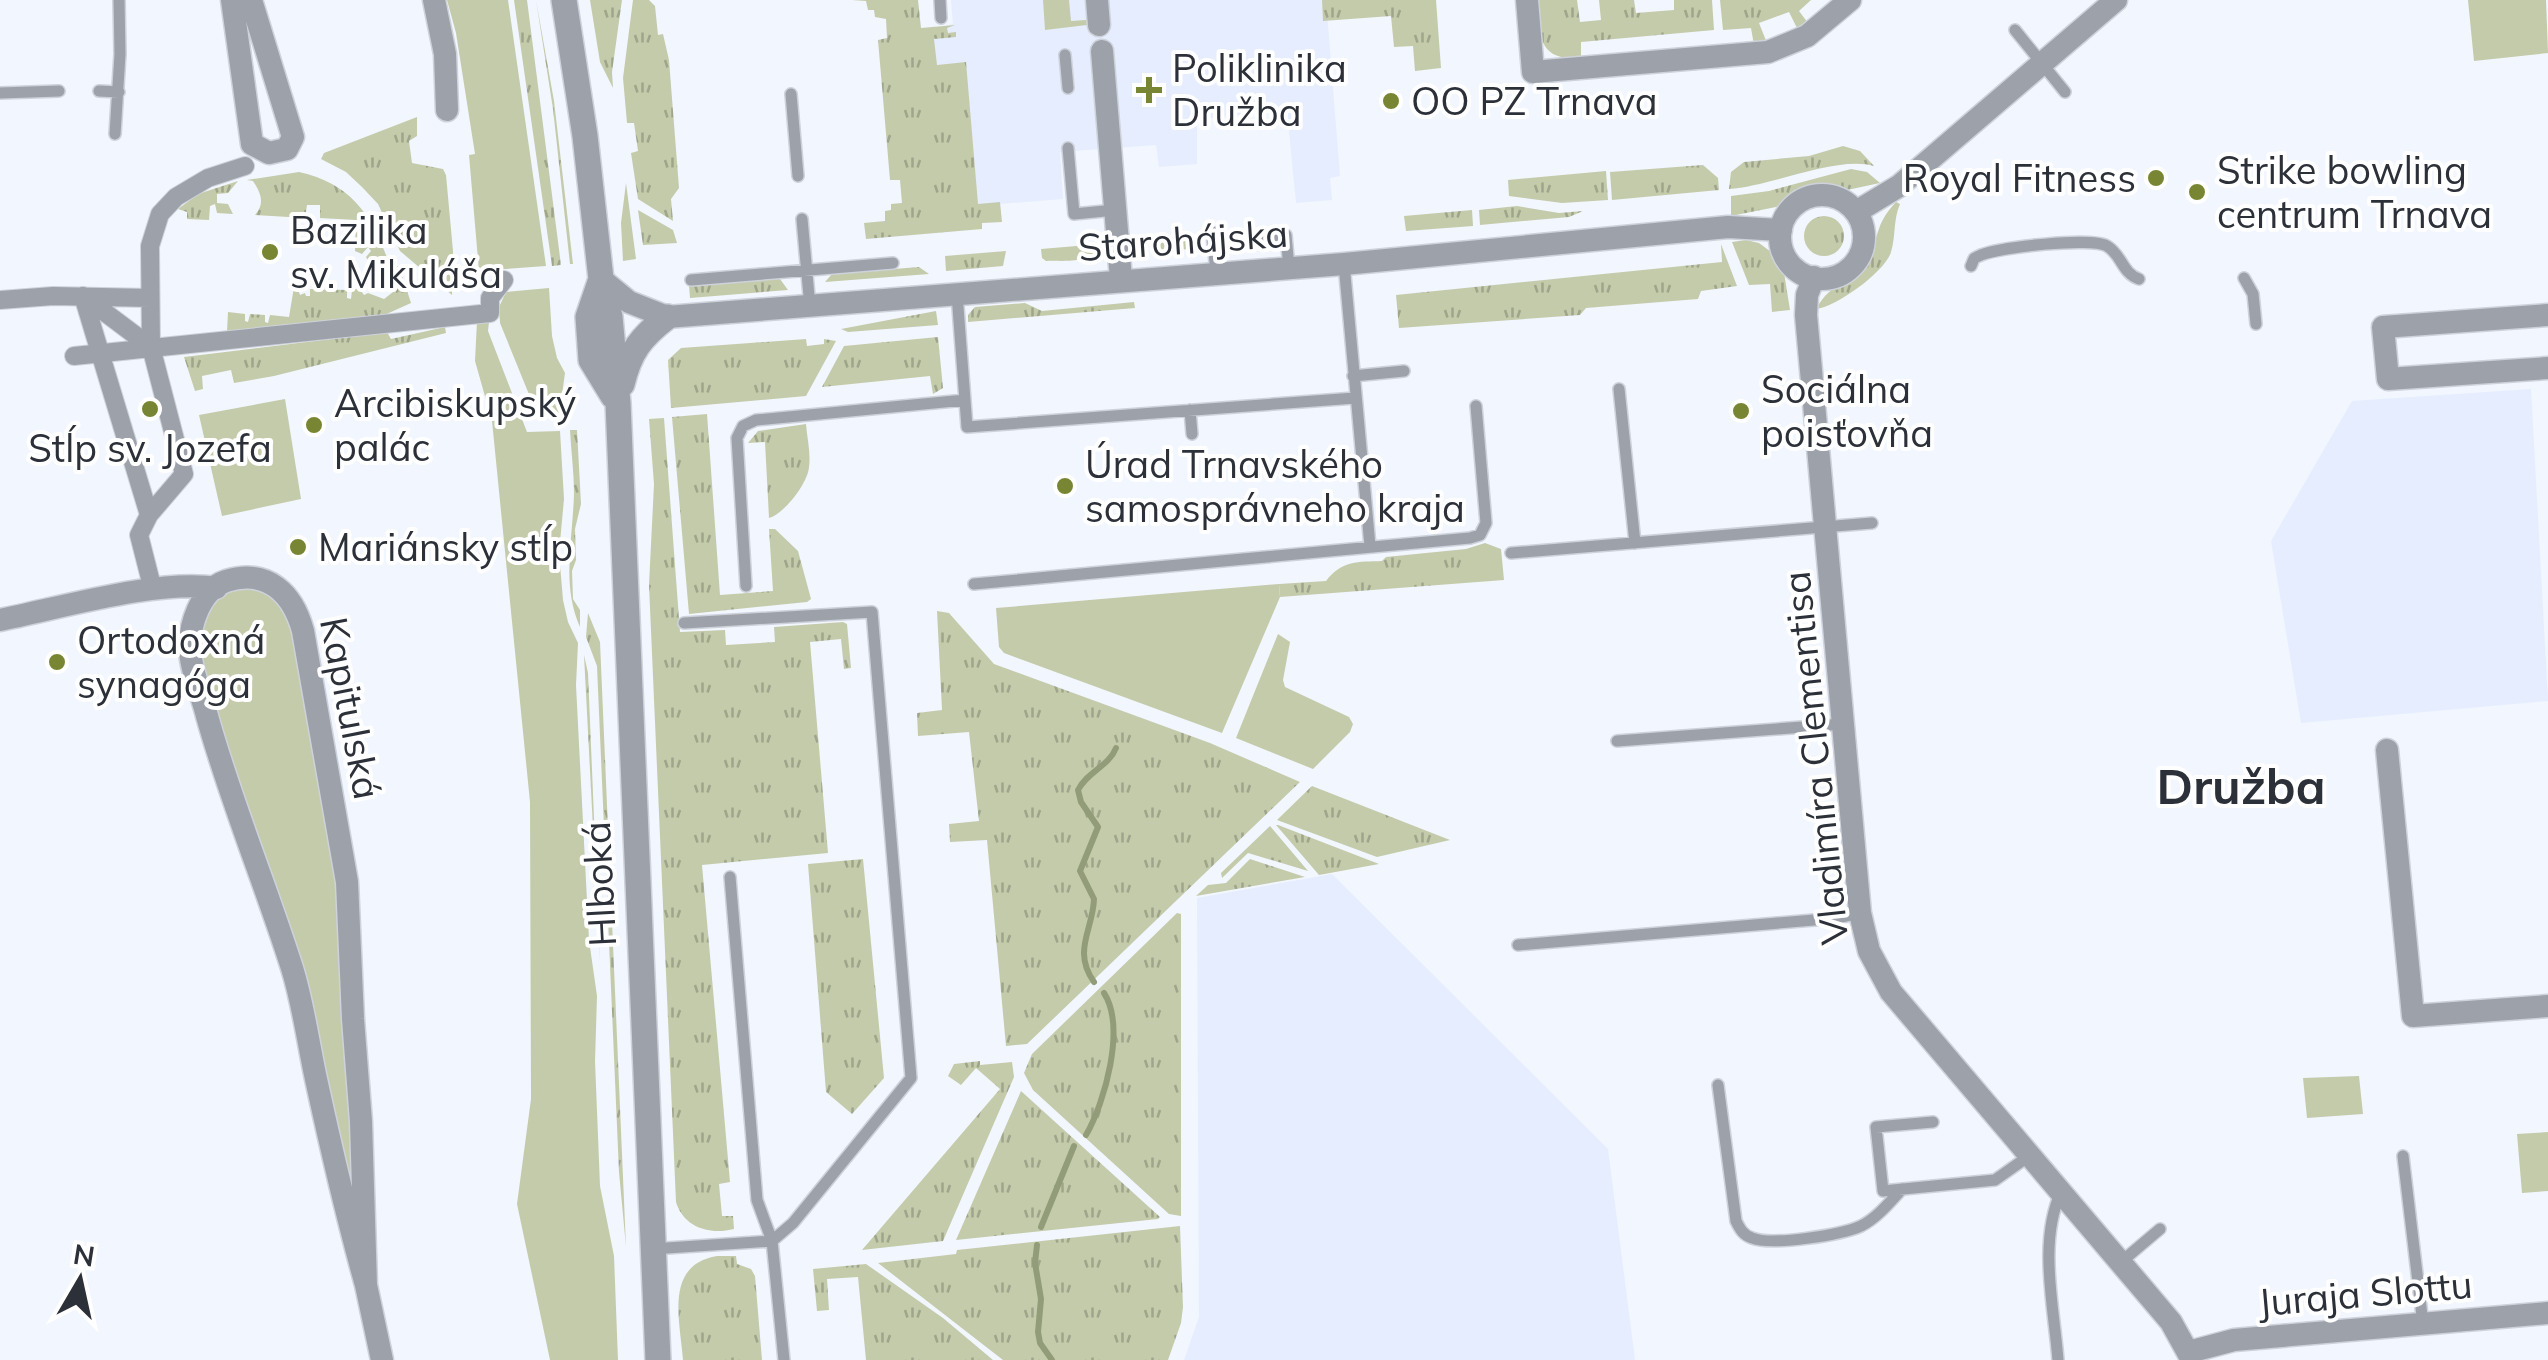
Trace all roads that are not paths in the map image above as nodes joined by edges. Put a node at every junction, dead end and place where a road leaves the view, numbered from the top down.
1 (119, 0) edge
2 (232, 0) edge
3 (251, 0) edge
4 (434, 0) edge
5 (564, 0) edge
6 (940, 0) edge
7 (1097, 0) edge
8 (1527, 0) edge
9 (1850, 0) edge
10 (2116, 0) edge
11 (941, 18) dead end
12 (1099, 24) dead end
13 (2016, 30) dead end
14 (1102, 52) dead end
15 (1065, 55) dead end
16 (2044, 62) junction
17 (1068, 88) dead end
18 (59, 91) dead end
19 (98, 91) dead end
20 (119, 92) junction
21 (2065, 92) dead end
22 (0, 93) edge
23 (790, 94) dead end
24 (447, 110) dead end
25 (115, 134) dead end
26 (1068, 148) dead end
27 (245, 166) dead end
28 (798, 176) dead end
29 (1116, 210) junction
30 (1856, 212) junction
31 (802, 219) dead end
32 (1781, 230) junction
33 (893, 263) dead end
34 (1344, 264) junction
35 (1970, 266) dead end
36 (1289, 268) junction
37 (806, 270) junction
38 (1216, 272) junction
39 (1814, 278) junction
40 (2244, 278) dead end
41 (601, 279) junction
42 (1121, 279) junction
43 (2139, 279) dead end
44 (504, 280) dead end
45 (691, 280) dead end
46 (958, 294) junction
47 (83, 296) junction
48 (150, 298) junction
49 (0, 300) edge
50 (810, 307) junction
51 (2548, 315) edge
52 (667, 317) junction
53 (2256, 324) dead end
54 (644, 334) junction
55 (151, 346) junction
56 (100, 353) junction
57 (74, 356) dead end
58 (2548, 368) edge
59 (1404, 372) dead end
60 (1353, 376) junction
61 (1619, 389) dead end
62 (1355, 398) junction
63 (965, 400) junction
64 (618, 403) junction
65 (1476, 406) dead end
66 (1190, 410) junction
67 (1192, 434) dead end
68 (149, 516) junction
69 (1872, 523) dead end
70 (1824, 527) junction
71 (1635, 543) junction
72 (1370, 546) junction
73 (1511, 553) dead end
74 (974, 584) dead end
75 (746, 586) dead end
76 (216, 588) junction
77 (152, 590) junction
78 (0, 620) edge
79 (684, 623) dead end
80 (1842, 724) junction
81 (1617, 741) dead end
82 (2387, 750) dead end
83 (730, 878) dead end
84 (1860, 913) junction
85 (1518, 945) dead end
86 (2548, 1006) edge
87 (1718, 1086) dead end
88 (1933, 1122) dead end
89 (2030, 1156) junction
90 (2403, 1156) dead end
91 (1902, 1189) junction
92 (2062, 1192) junction
93 (2160, 1228) dead end
94 (772, 1241) junction
95 (652, 1249) junction
96 (2122, 1262) junction
97 (366, 1285) junction
98 (2548, 1312) edge
99 (2423, 1324) junction
100 (2190, 1356) edge
101 (382, 1360) edge
102 (658, 1360) edge
103 (784, 1360) edge
104 (2058, 1360) edge

1 - 20 lane
2 - 3 street
4 - 24 street
5 - 41 street, Hlboká
6 - 11 lane
7 - 12 street
8 - 9 street
10 - 16 street
13 - 16 lane
14 - 29 street
15 - 17 lane
16 - 21 lane
16 - 30 street
18 - 22 lane
19 - 20 lane
20 - 25 lane
23 - 28 lane
26 - 29 lane
27 - 48 street
29 - 42 street
30 - 32 street
30 - 39 street
31 - 37 lane
32 - 34 street, Starohájska
32 - 39 street
33 - 37 lane
34 - 36 street, Starohájska
34 - 60 lane
35 - 43 lane
36 - 38 street, Starohájska
36 - 38 lane
37 - 45 lane
37 - 50 lane
38 - 42 street, Starohájska
39 - 70 street, Vladimíra Clementisa
40 - 53 lane
41 - 52 street, Starohájska
41 - 54 street, Hlboká
41 - 64 street, Hlboká
42 - 46 street, Starohájska
44 - 55 street
46 - 50 street, Starohájska
46 - 63 lane
47 - 48 street
47 - 49 street
47 - 55 street
47 - 56 street
48 - 55 street
50 - 52 street, Starohájska
51 - 58 street
52 - 54 street, Hlboká
54 - 64 street, Hlboká
55 - 56 street
55 - 68 street
56 - 57 street
56 - 68 street
59 - 60 lane
60 - 62 lane
61 - 71 lane
62 - 66 lane
62 - 72 lane
63 - 66 lane
63 - 75 lane
64 - 95 street, Hlboká
65 - 72 lane
66 - 67 lane
68 - 77 street
69 - 70 lane
70 - 71 lane
70 - 80 street, Vladimíra Clementisa
71 - 73 lane
72 - 74 lane
76 - 77 street
76 - 97 street, Kapitulská
76 - 97 street, Kapitulská
77 - 78 street
79 - 94 lane
80 - 81 lane
80 - 84 street, Vladimíra Clementisa
82 - 86 street
83 - 94 lane
84 - 85 lane
84 - 89 street, Vladimíra Clementisa
87 - 91 lane
88 - 91 lane
89 - 91 lane
89 - 92 street, Vladimíra Clementisa
90 - 99 lane
92 - 96 street, Vladimíra Clementisa
92 - 104 lane
93 - 96 lane
94 - 95 lane
94 - 103 lane
95 - 102 street, Hlboká
96 - 100 street, Vladimíra Clementisa
97 - 101 street, Kapitulská
98 - 99 street, Juraja Slottu
99 - 100 street, Juraja Slottu

